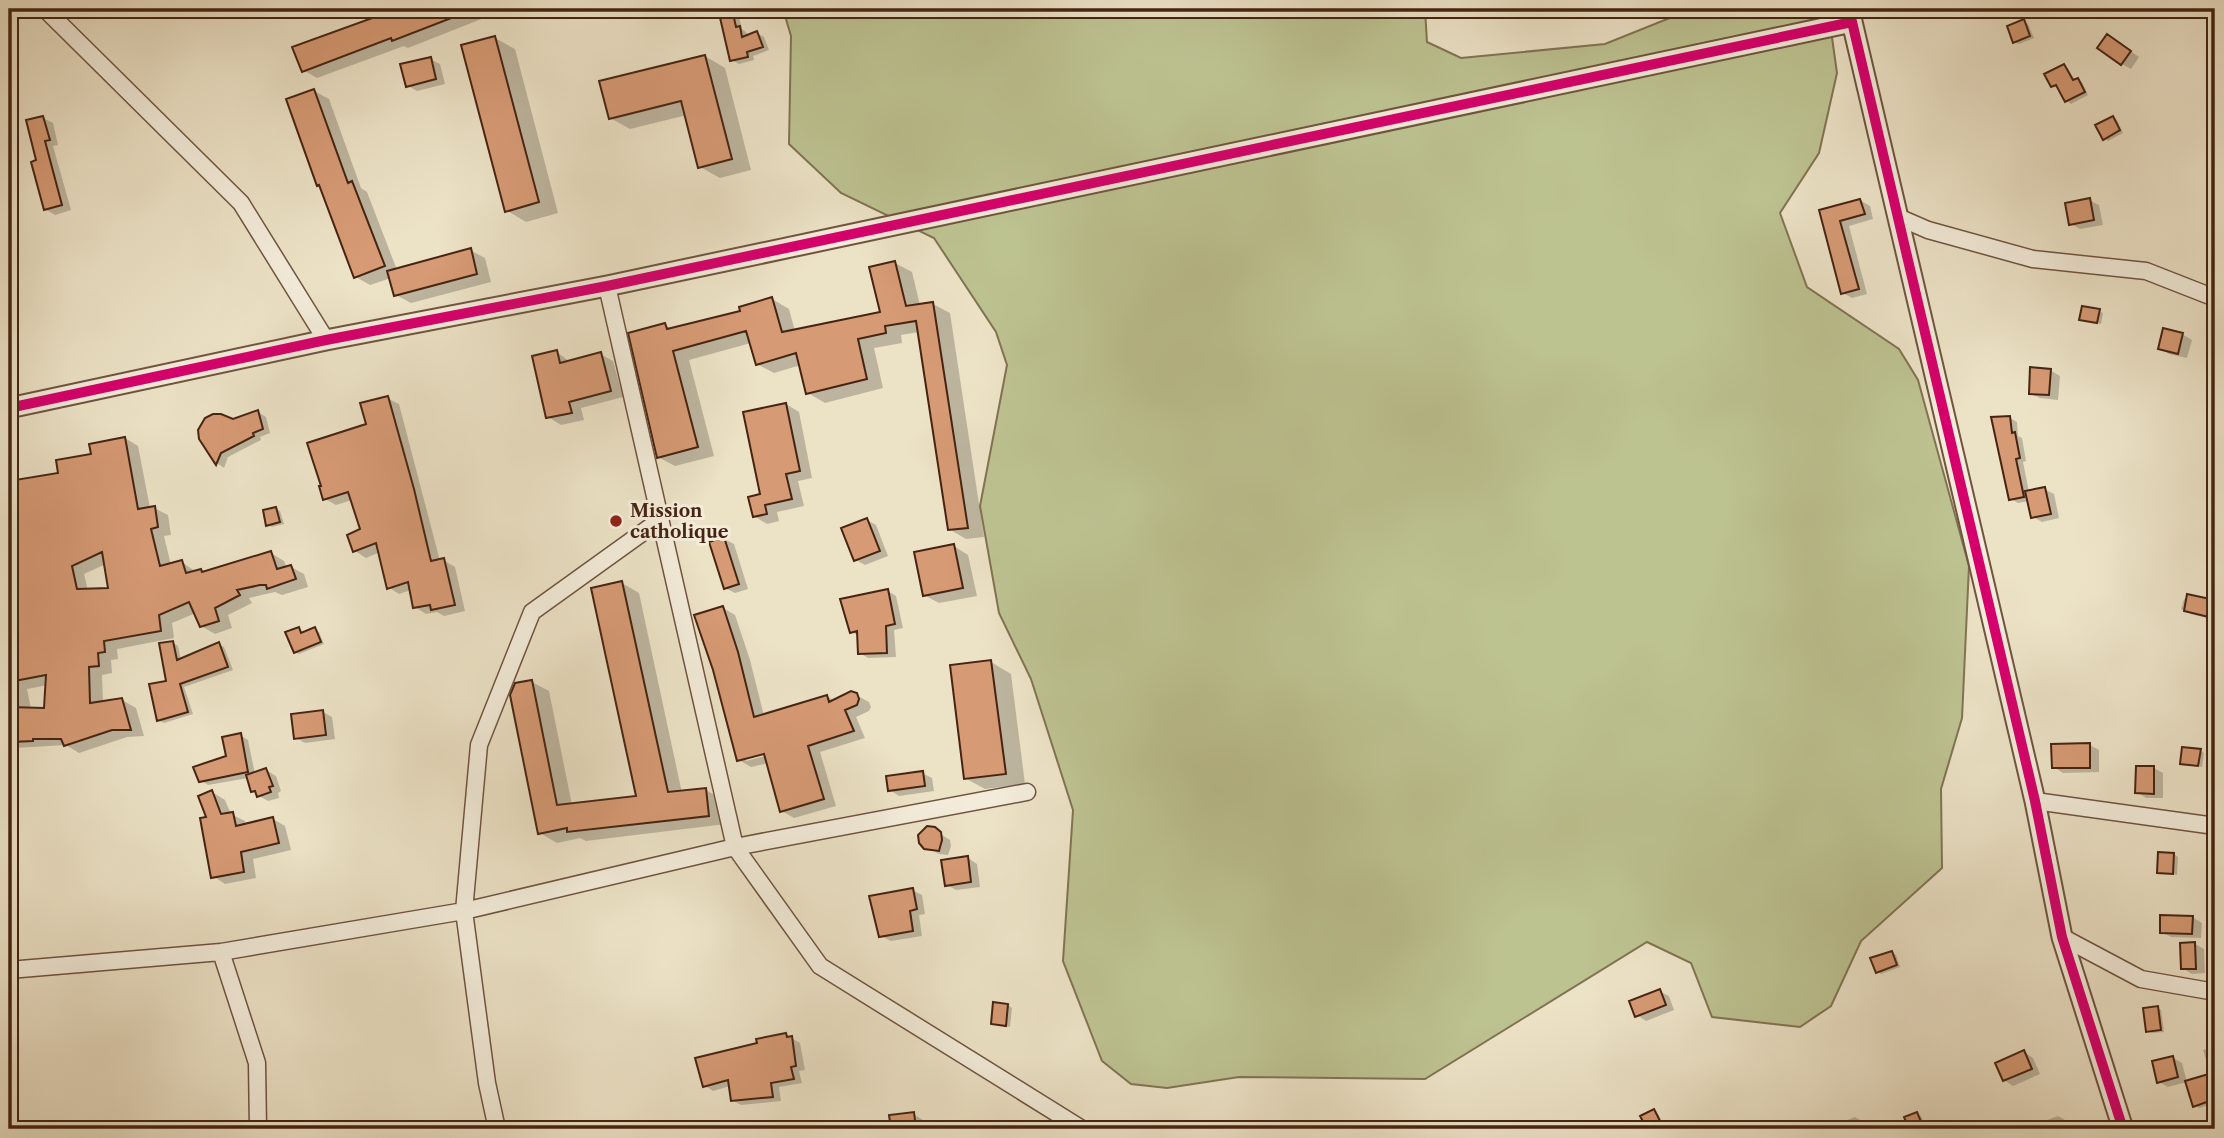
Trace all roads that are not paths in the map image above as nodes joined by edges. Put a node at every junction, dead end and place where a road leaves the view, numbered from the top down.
1 (11, 9) edge
2 (45, 9) edge
3 (1850, 15) edge
4 (9, 17) edge
5 (1898, 217) junction
6 (607, 286) junction
7 (2215, 298) edge
8 (326, 340) junction
9 (9, 408) edge
10 (660, 520) junction
11 (1027, 792) dead end
12 (2035, 801) junction
13 (2215, 826) edge
14 (735, 847) junction
15 (464, 911) junction
16 (2062, 937) junction
17 (221, 952) junction
18 (9, 970) edge
19 (2215, 992) edge
20 (258, 1129) edge
21 (497, 1129) edge
22 (1082, 1129) edge
23 (2123, 1129) edge

1 - 4 street
2 - 8 street
3 - 5 street
3 - 6 street
5 - 7 street
5 - 12 street
6 - 8 street
6 - 10 street
8 - 9 street
10 - 14 street
10 - 15 street
11 - 14 street
12 - 13 street
12 - 16 street
14 - 15 street
14 - 22 street
15 - 17 street
15 - 21 street
16 - 19 street
16 - 23 street
17 - 18 street
17 - 20 street

